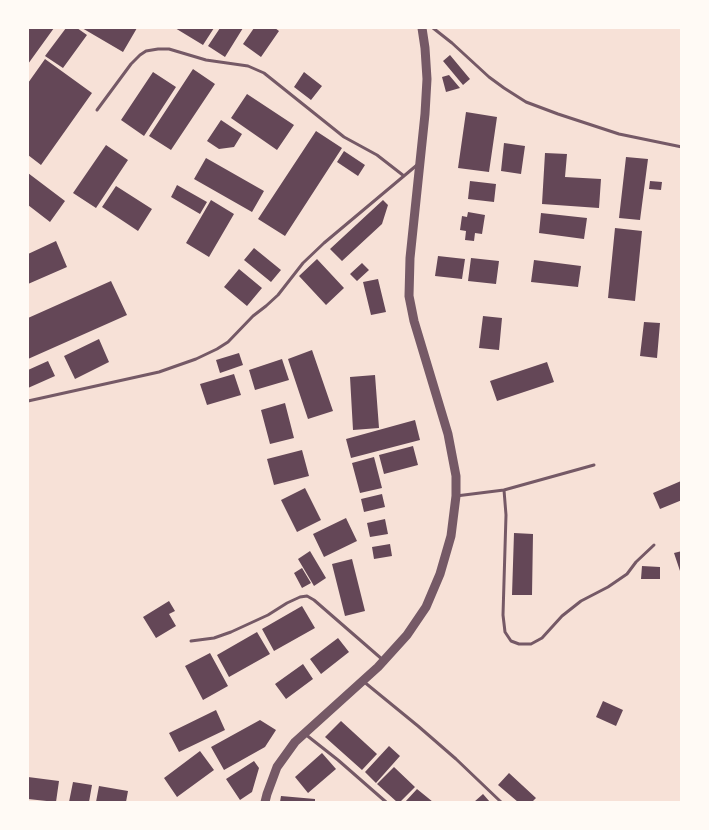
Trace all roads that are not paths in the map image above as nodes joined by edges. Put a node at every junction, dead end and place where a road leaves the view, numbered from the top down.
1 (422, 28) edge
2 (433, 28) edge
3 (97, 110) dead end
4 (682, 147) edge
5 (420, 162) junction
6 (404, 176) junction
7 (28, 401) edge
8 (594, 465) dead end
9 (504, 490) junction
10 (456, 496) junction
11 (654, 545) dead end
12 (192, 640) dead end
13 (384, 660) junction
14 (363, 681) junction
15 (304, 733) junction
16 (265, 802) edge
17 (386, 802) edge
18 (501, 802) edge

1 - 5 street
2 - 4 lane
3 - 6 lane
5 - 6 lane
5 - 10 street
6 - 7 lane
8 - 9 lane
9 - 10 lane
9 - 11 lane
10 - 13 street
12 - 13 lane
13 - 14 street
14 - 15 street
14 - 18 lane
15 - 16 street
15 - 17 lane

